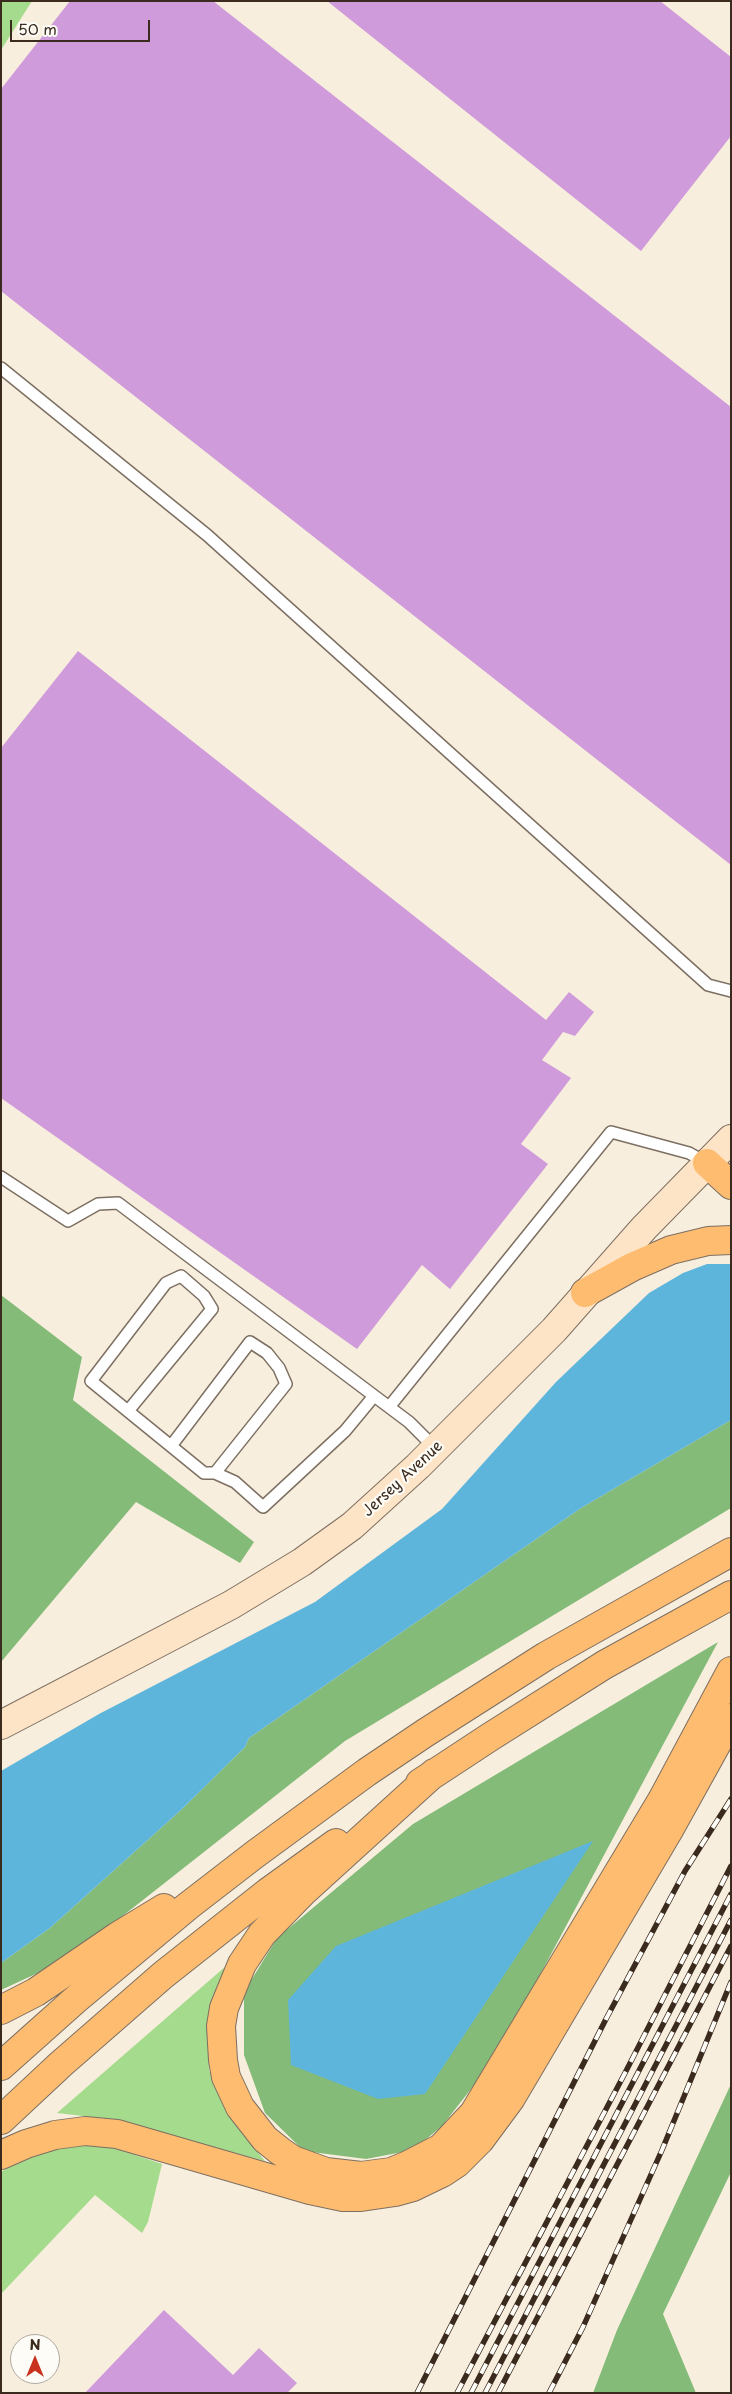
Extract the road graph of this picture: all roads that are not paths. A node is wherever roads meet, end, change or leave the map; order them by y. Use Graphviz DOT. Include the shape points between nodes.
graph roads {
  1 [pos="1,368"];
  2 [pos="731,991"];
  3 [pos="722,1153"];
  4 [pos="1,1177"];
  5 [pos="731,1185"];
  6 [pos="731,1240"];
  7 [pos="585,1293"];
  8 [pos="374,1396"];
  9 [pos="389,1407"];
  10 [pos="128,1411"];
  11 [pos="171,1446"];
  12 [pos="436,1449"];
  13 [pos="215,1473"];
  14 [pos="725,1555"];
  15 [pos="731,1595"];
  16 [pos="731,1671"];
  17 [pos="731,1718"];
  18 [pos="1,1725"];
  19 [pos="434,1773"];
  20 [pos="254,1855"];
  21 [pos="1,2010"];
  22 [pos="1,2066"];
  23 [pos="1,2120"];
  24 [pos="1,2155"];
  1 -- 2 [label="lane" via="207,535 708,985"];
  3 -- 5 [label="highway"];
  3 -- 7 [label="main road, Jersey Avenue"];
  3 -- 9 [label="lane" via="689,1153 611,1132"];
  4 -- 8 [label="lane" via="68,1221 98,1204 118,1203"];
  6 -- 7 [label="highway" via="708,1241 670,1250"];
  7 -- 12 [label="main road, Jersey Avenue" via="554,1330"];
  8 -- 9 [label="lane"];
  8 -- 13 [label="lane" via="345,1431 263,1507 234,1482"];
  9 -- 12 [label="lane"];
  10 -- 10 [label="lane" via="91,1381 166,1283 181,1276 204,1296 212,1309"];
  10 -- 11 [label="lane"];
  11 -- 13 [label="lane" via="204,1473"];
  11 -- 13 [label="lane" via="250,1342 266,1352 279,1368 286,1384"];
  12 -- 18 [label="main road, Jersey Avenue" via="352,1526 277,1577 204,1620"];
  14 -- 20 [label="highway" via="488,1692 384,1761"];
  15 -- 19 [label="highway" via="547,1700"];
  16 -- 19 [label="highway" via="657,1807 474,2113 441,2148 391,2172 361,2176 326,2172 293,2160 280,2151 265,2139 240,2107 226,2077 223,2060 221,2026 224,2008 242,1964 262,1934 302,1893"];
  17 -- 24 [label="highway" via="511,2098 480,2140 442,2173 395,2192 352,2197 310,2190 117,2134 85,2131 55,2135"];
  19 -- 23 [label="highway" via="208,1939"];
  20 -- 21 [label="highway" via="118,1936 36,1992"];
  20 -- 22 [label="highway" via="148,1939"];
}
